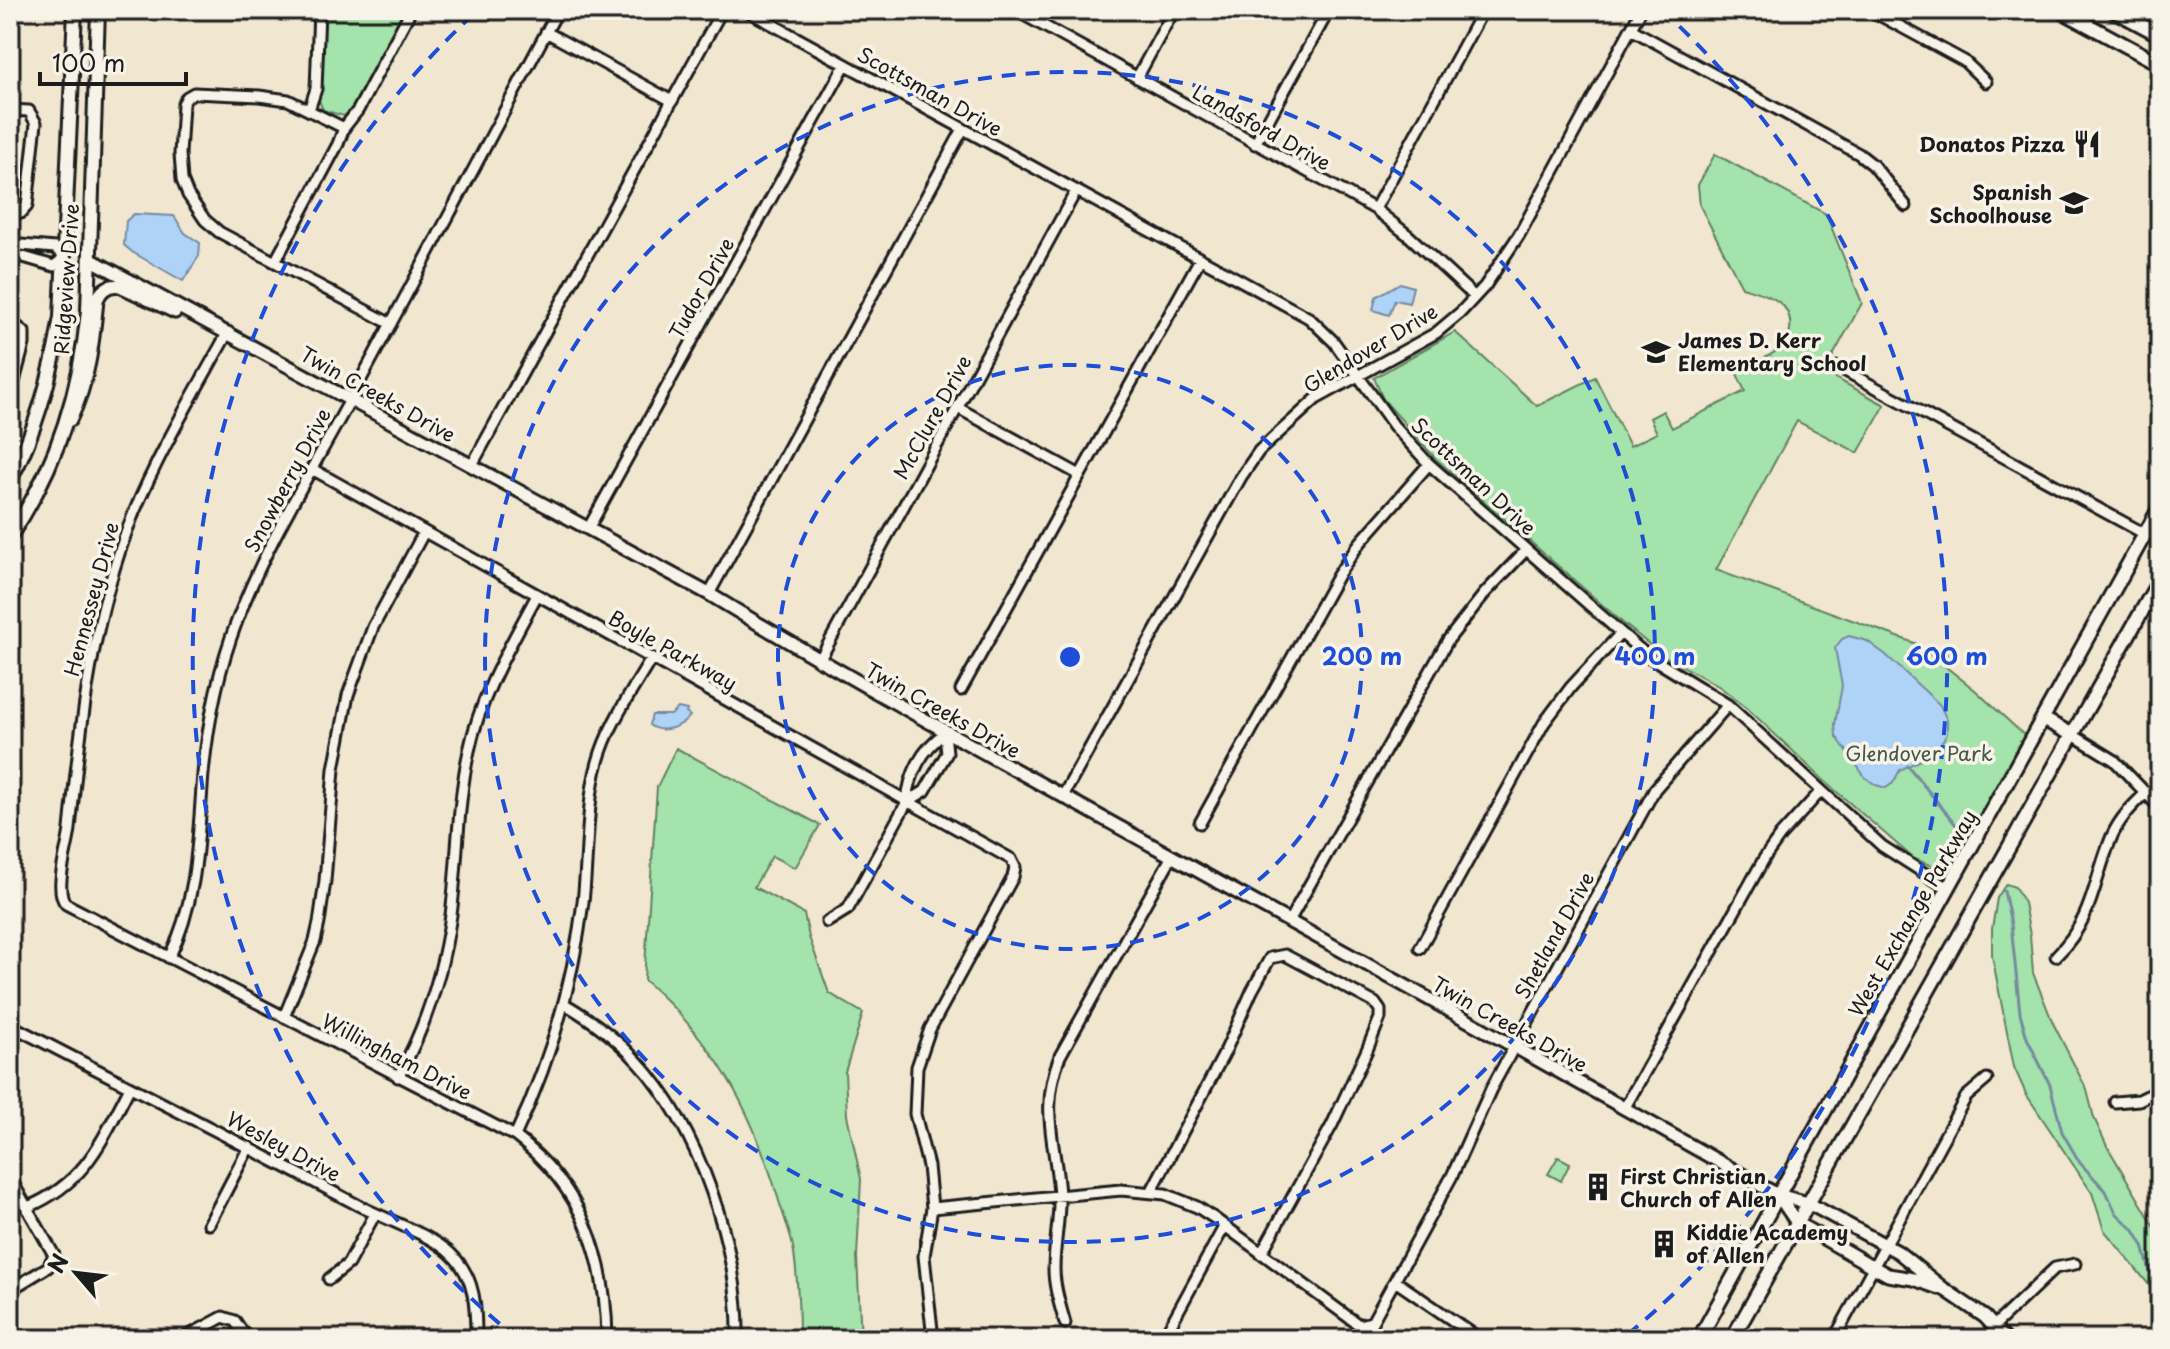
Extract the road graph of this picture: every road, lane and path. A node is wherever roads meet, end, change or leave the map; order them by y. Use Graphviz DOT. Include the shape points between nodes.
graph roads {
  1 [pos="75,10"];
  2 [pos="98,10"];
  3 [pos="319,10"];
  4 [pos="411,10"];
  5 [pos="558,10"];
  6 [pos="722,10"];
  7 [pos="746,10"];
  8 [pos="1015,10"];
  9 [pos="1174,10"];
  10 [pos="1329,10"];
  11 [pos="1483,10"];
  12 [pos="1641,10"];
  13 [pos="1870,10"];
  14 [pos="2060,10"];
  15 [pos="2113,10"];
  16 [pos="1026,13"];
  17 [pos="1631,29"];
  18 [pos="546,32"];
  19 [pos="2154,32"];
  20 [pos="2137,52"];
  21 [pos="2160,64"];
  22 [pos="845,65"];
  23 [pos="1137,78"];
  24 [pos="1986,82"];
  25 [pos="672,101"];
  26 [pos="10,110"];
  27 [pos="309,110"];
  28 [pos="344,128"];
  29 [pos="963,129"];
  30 [pos="1255,144"];
  31 [pos="1076,191"];
  32 [pos="1906,206"];
  33 [pos="1375,209"];
  34 [pos="10,214"];
  35 [pos="10,244"];
  36 [pos="10,253"];
  37 [pos="65,257"];
  38 [pos="90,259"];
  39 [pos="1200,259"];
  40 [pos="275,262"];
  41 [pos="1475,297"];
  42 [pos="10,321"];
  43 [pos="391,324"];
  44 [pos="223,330"];
  45 [pos="1838,367"];
  46 [pos="1359,376"];
  47 [pos="10,397"];
  48 [pos="350,400"];
  49 [pos="958,408"];
  50 [pos="59,442"];
  51 [pos="1429,464"];
  52 [pos="472,465"];
  53 [pos="312,469"];
  54 [pos="1080,475"];
  55 [pos="10,480"];
  56 [pos="2160,507"];
  57 [pos="588,529"];
  58 [pos="424,532"];
  59 [pos="2145,534"];
  60 [pos="10,536"];
  61 [pos="1526,550"];
  62 [pos="2160,579"];
  63 [pos="709,594"];
  64 [pos="537,595"];
  65 [pos="1621,633"];
  66 [pos="651,659"];
  67 [pos="819,661"];
  68 [pos="961,690"];
  69 [pos="1728,705"];
  70 [pos="2043,719"];
  71 [pos="945,733"];
  72 [pos="2073,735"];
  73 [pos="1821,791"];
  74 [pos="2147,792"];
  75 [pos="1063,796"];
  76 [pos="907,802"];
  77 [pos="2160,808"];
  78 [pos="1200,823"];
  79 [pos="1172,856"];
  80 [pos="1949,889"];
  81 [pos="60,896"];
  82 [pos="1289,921"];
  83 [pos="827,922"];
  84 [pos="1420,948"];
  85 [pos="2056,956"];
  86 [pos="169,958"];
  87 [pos="565,1004"];
  88 [pos="284,1017"];
  89 [pos="18,1029"];
  90 [pos="1514,1047"];
  91 [pos="398,1077"];
  92 [pos="1987,1079"];
  93 [pos="130,1087"];
  94 [pos="2160,1090"];
  95 [pos="2115,1102"];
  96 [pos="1624,1109"];
  97 [pos="515,1136"];
  98 [pos="249,1147"];
  99 [pos="10,1178"];
  100 [pos="1151,1192"];
  101 [pos="1778,1195"];
  102 [pos="1059,1197"];
  103 [pos="1808,1203"];
  104 [pos="28,1207"];
  105 [pos="932,1208"];
  106 [pos="375,1214"];
  107 [pos="1797,1223"];
  108 [pos="209,1224"];
  109 [pos="1224,1227"];
  110 [pos="1885,1244"];
  111 [pos="1261,1254"];
  112 [pos="2075,1264"];
  113 [pos="1874,1268"];
  114 [pos="329,1279"];
  115 [pos="1395,1281"];
  116 [pos="1944,1289"];
  117 [pos="10,1290"];
  118 [pos="1065,1323"];
  119 [pos="1994,1326"];
  120 [pos="182,1339"];
  121 [pos="247,1339"];
  122 [pos="476,1339"];
  123 [pos="607,1339"];
  124 [pos="738,1339"];
  125 [pos="933,1339"];
  126 [pos="1163,1339"];
  127 [pos="1480,1339"];
  128 [pos="1699,1339"];
  129 [pos="1732,1339"];
  130 [pos="1834,1339"];
  131 [pos="2005,1339"];
  1 -- 37 [label="main road, Ridgeview Drive"];
  2 -- 38 [label="main road, Ridgeview Drive"];
  3 -- 27 [label="street" via="316,89"];
  4 -- 28 [label="street"];
  5 -- 18 [label="street, Snowberry Drive"];
  6 -- 25 [label="street"];
  7 -- 22 [label="street, Scottsman Drive"];
  8 -- 16 [label="street, Landsford Drive"];
  9 -- 23 [label="street"];
  10 -- 30 [label="street"];
  11 -- 33 [label="street"];
  12 -- 17 [label="street, Glendover Drive"];
  13 -- 24 [label="street" via="1964,61"];
  14 -- 20 [label="main road"];
  15 -- 19 [label="main road"];
  16 -- 23 [label="street, Landsford Drive"];
  17 -- 32 [label="street" via="1859,154"];
  17 -- 41 [label="street, Glendover Drive" via="1519,235"];
  18 -- 25 [label="street"];
  18 -- 43 [label="street, Snowberry Drive"];
  19 -- 20 [label="main road"];
  20 -- 21 [label="main road"];
  22 -- 29 [label="street, Scottsman Drive"];
  22 -- 57 [label="street, Tudor Drive"];
  23 -- 30 [label="street, Landsford Drive"];
  25 -- 52 [label="street"];
  26 -- 34 [label="street" via="29,111 36,123 27,206"];
  27 -- 28 [label="street"];
  27 -- 40 [label="street" via="272,97 194,93 183,104 180,154 188,195 219,232"];
  28 -- 40 [label="street"];
  29 -- 31 [label="street, Scottsman Drive"];
  29 -- 63 [label="street"];
  30 -- 33 [label="street, Landsford Drive"];
  31 -- 39 [label="street, Scottsman Drive"];
  31 -- 49 [label="street, McClure Drive"];
  33 -- 41 [label="street, Landsford Drive"];
  35 -- 37 [label="street" via="55,248"];
  36 -- 37 [label="street" via="54,266"];
  37 -- 38 [label="main road"];
  37 -- 55 [label="main road, Ridgeview Drive" via="47,386"];
  38 -- 44 [label="street, Twin Creeks Drive"];
  38 -- 50 [label="main road, Ridgeview Drive" via="82,361"];
  39 -- 46 [label="street, Scottsman Drive" via="1309,318"];
  39 -- 54 [label="street"];
  40 -- 43 [label="street"];
  41 -- 46 [label="street, Glendover Drive" via="1436,333"];
  42 -- 47 [label="street" via="24,332"];
  43 -- 48 [label="street, Snowberry Drive"];
  44 -- 48 [label="street, Twin Creeks Drive"];
  44 -- 50 [label="street" via="120,286 106,289 97,300 80,399"];
  44 -- 81 [label="street, Hennessey Drive" via="151,475 113,573 86,682"];
  45 -- 59 [label="street"];
  46 -- 51 [label="street, Scottsman Drive"];
  46 -- 75 [label="street, Glendover Drive" via="1316,399 1259,451"];
  48 -- 52 [label="street, Twin Creeks Drive"];
  48 -- 53 [label="street, Snowberry Drive"];
  49 -- 54 [label="street"];
  49 -- 67 [label="street, McClure Drive"];
  50 -- 60 [label="main road, Ridgeview Drive"];
  51 -- 61 [label="street, Scottsman Drive"];
  51 -- 78 [label="street" via="1338,575"];
  52 -- 57 [label="street, Twin Creeks Drive"];
  53 -- 58 [label="street, Boyle Parkway"];
  53 -- 86 [label="street, Snowberry Drive" via="256,577 221,666 194,877"];
  54 -- 68 [label="street"];
  56 -- 59 [label="main road, West Exchange Parkway"];
  57 -- 63 [label="street, Twin Creeks Drive"];
  58 -- 64 [label="street, Boyle Parkway"];
  58 -- 88 [label="street" via="373,627 348,695 334,769 319,923"];
  59 -- 70 [label="main road, West Exchange Parkway"];
  61 -- 65 [label="street, Scottsman Drive"];
  61 -- 82 [label="street" via="1448,640"];
  62 -- 72 [label="main road"];
  63 -- 67 [label="street, Twin Creeks Drive"];
  64 -- 66 [label="street, Boyle Parkway"];
  64 -- 91 [label="street" via="479,710 468,756 444,955 420,1031"];
  65 -- 69 [label="street, Scottsman Drive" via="1657,663"];
  65 -- 84 [label="street" via="1544,723"];
  66 -- 76 [label="street, Boyle Parkway"];
  66 -- 87 [label="street" via="597,763 580,927"];
  67 -- 71 [label="street, Twin Creeks Drive"];
  69 -- 73 [label="street, Scottsman Drive"];
  69 -- 90 [label="street, Shetland Drive" via="1655,789"];
  70 -- 72 [label="main road"];
  70 -- 80 [label="main road, West Exchange Parkway"];
  71 -- 75 [label="street, Twin Creeks Drive"];
  71 -- 76 [label="street" via="930,743 909,781"];
  71 -- 76 [label="street" via="947,753 925,791"];
  72 -- 74 [label="street" via="2114,760"];
  72 -- 103 [label="main road"];
  73 -- 80 [label="street, Scottsman Drive" via="1882,846"];
  73 -- 96 [label="street" via="1765,857"];
  74 -- 77 [label="street"];
  74 -- 85 [label="street" via="2116,828 2083,924"];
  75 -- 79 [label="street, Twin Creeks Drive"];
  76 -- 83 [label="street" via="848,909"];
  76 -- 105 [label="street, Boyle Parkway" via="1014,864 1013,877 930,1029 917,1067 915,1114"];
  79 -- 82 [label="street, Twin Creeks Drive"];
  79 -- 102 [label="street" via="1055,1069 1048,1119"];
  80 -- 101 [label="main road, West Exchange Parkway"];
  81 -- 86 [label="street, Willingham Drive"];
  82 -- 90 [label="street, Twin Creeks Drive"];
  86 -- 88 [label="street, Willingham Drive"];
  87 -- 97 [label="street"];
  87 -- 124 [label="street" via="638,1062 679,1120 723,1229"];
  88 -- 91 [label="street, Willingham Drive"];
  89 -- 93 [label="street, Wesley Drive"];
  90 -- 96 [label="street, Twin Creeks Drive"];
  90 -- 115 [label="street, Shetland Drive"];
  91 -- 97 [label="street, Willingham Drive"];
  92 -- 110 [label="street" via="1966,1097"];
  93 -- 98 [label="street, Wesley Drive"];
  93 -- 104 [label="street" via="85,1168"];
  94 -- 95 [label="street" via="2139,1100"];
  96 -- 101 [label="street, Twin Creeks Drive"];
  97 -- 123 [label="street, Willingham Drive" via="551,1167 581,1211 599,1264"];
  98 -- 106 [label="street, Wesley Drive"];
  98 -- 108 [label="street"];
  99 -- 104 [label="street"];
  100 -- 102 [label="street"];
  100 -- 109 [label="street" via="1197,1207"];
  100 -- 111 [label="street" via="1266,961 1285,955 1375,1003 1381,1014 1332,1125"];
  101 -- 103 [label="street, Twin Creeks Drive"];
  101 -- 107 [label="street, Twin Creeks Drive"];
  101 -- 128 [label="main road, West Exchange Parkway"];
  102 -- 105 [label="street"];
  102 -- 118 [label="street" via="1054,1269"];
  103 -- 107 [label="main road"];
  103 -- 110 [label="street, Twin Creeks Drive"];
  104 -- 117 [label="street" via="53,1250 53,1260"];
  105 -- 125 [label="street" via="924,1256"];
  106 -- 114 [label="street" via="348,1264"];
  106 -- 122 [label="street, Wesley Drive" via="440,1245 461,1265 474,1296"];
  107 -- 113 [label="street, Twin Creeks Drive"];
  107 -- 129 [label="main road"];
  109 -- 111 [label="street"];
  109 -- 126 [label="street"];
  110 -- 113 [label="street"];
  110 -- 116 [label="street, Twin Creeks Drive"];
  111 -- 115 [label="street, Shetland Drive" via="1359,1325 1375,1319"];
  112 -- 119 [label="street" via="2055,1268"];
  113 -- 116 [label="street, Twin Creeks Drive"];
  113 -- 130 [label="street"];
  115 -- 127 [label="street"];
  116 -- 119 [label="street, Twin Creeks Drive"];
  119 -- 131 [label="street, Twin Creeks Drive"];
  120 -- 121 [label="street" via="229,1318"];
}
